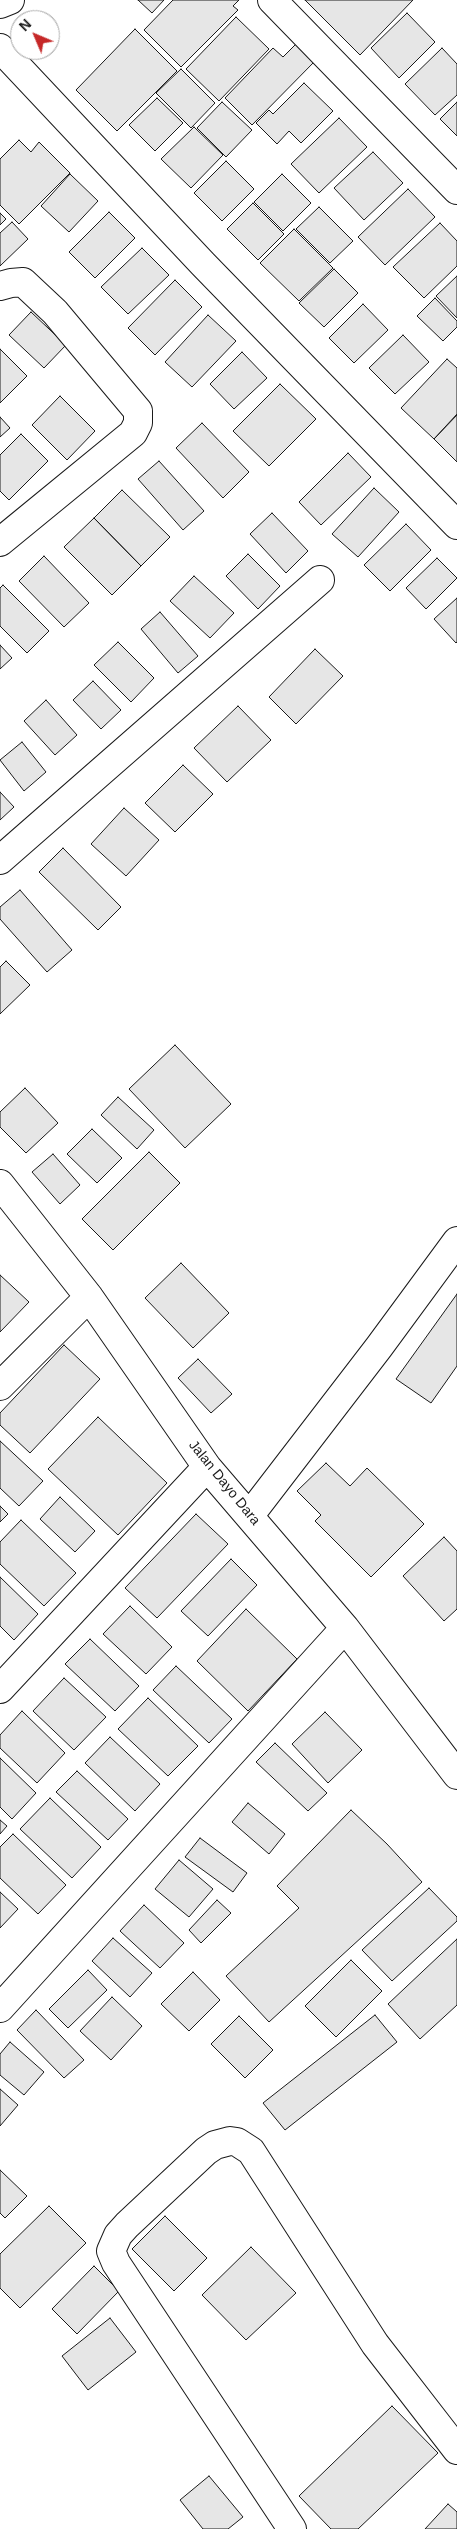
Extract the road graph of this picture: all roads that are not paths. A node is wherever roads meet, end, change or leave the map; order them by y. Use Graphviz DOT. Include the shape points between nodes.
graph roads {
  1 [pos="10,0"];
  2 [pos="272,0"];
  3 [pos="0,4"];
  4 [pos="0,48"];
  5 [pos="457,190"];
  6 [pos="0,286"];
  7 [pos="457,524"];
  8 [pos="0,542"];
  9 [pos="320,580"];
  10 [pos="0,860"];
  11 [pos="0,1184"];
  12 [pos="457,1241"];
  13 [pos="89,1297"];
  14 [pos="0,1386"];
  15 [pos="207,1467"];
  16 [pos="250,1515"];
  17 [pos="345,1628"];
  18 [pos="0,1690"];
  19 [pos="457,1775"];
  20 [pos="0,2008"];
  21 [pos="457,2450"];
  22 [pos="292,2529"];
  1 -- 3 [label="street"];
  2 -- 5 [label="street"];
  4 -- 7 [label="street" via="203,264"];
  6 -- 8 [label="street" via="23,282 55,312 138,411 138,423 133,433"];
  9 -- 10 [label="street"];
  11 -- 13 [label="street, Jalan Dayo Dara"];
  12 -- 16 [label="street"];
  13 -- 14 [label="street"];
  13 -- 15 [label="street, Jalan Dayo Dara"];
  15 -- 16 [label="street, Jalan Dayo Dara"];
  15 -- 18 [label="street"];
  16 -- 17 [label="street, Jalan Dayo Dara"];
  17 -- 19 [label="street, Jalan Dayo Dara"];
  17 -- 20 [label="street"];
  21 -- 22 [label="street" via="375,2344 251,2151 237,2142 215,2145 127,2225 111,2251"];
}
